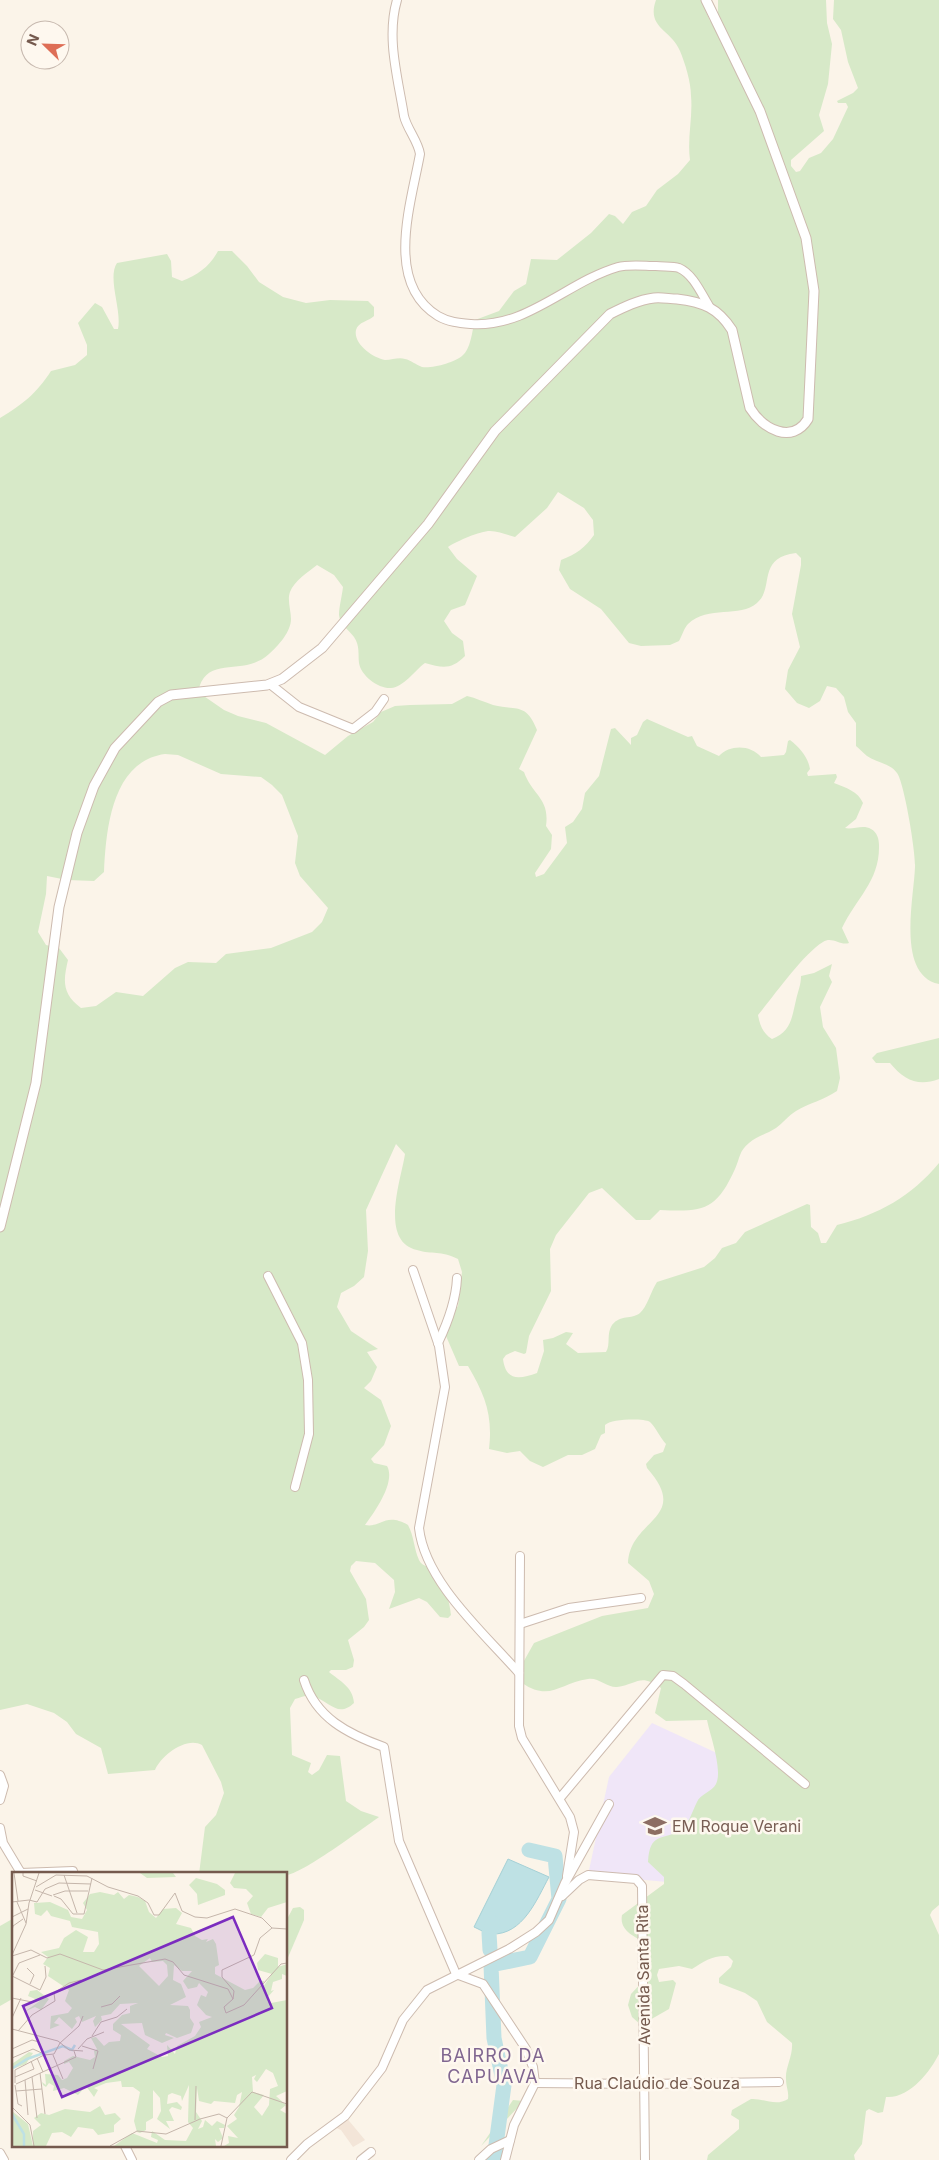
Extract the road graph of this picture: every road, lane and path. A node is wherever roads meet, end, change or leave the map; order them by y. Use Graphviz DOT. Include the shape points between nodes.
graph roads {
  1 [pos="397,0"];
  2 [pos="706,0"];
  3 [pos="710,306"];
  4 [pos="270,684"];
  5 [pos="384,700"];
  6 [pos="0,1227"];
  7 [pos="413,1270"];
  8 [pos="268,1276"];
  9 [pos="457,1278"];
  10 [pos="438,1343"];
  11 [pos="295,1487"];
  12 [pos="520,1556"];
  13 [pos="641,1598"];
  14 [pos="520,1624"];
  15 [pos="519,1673"];
  16 [pos="304,1680"];
  17 [pos="0,1775"];
  18 [pos="805,1784"];
  19 [pos="560,1798"];
  20 [pos="0,1800"];
  21 [pos="609,1804"];
  22 [pos="0,1828"];
  23 [pos="20,1872"];
  24 [pos="565,1883"];
  25 [pos="559,1898"];
  26 [pos="456,1974"];
  27 [pos="779,2082"];
  28 [pos="535,2083"];
  29 [pos="645,2084"];
  30 [pos="510,2140"];
  31 [pos="126,2148"];
  32 [pos="371,2152"];
  33 [pos="0,2153"];
  34 [pos="4,2160"];
  35 [pos="132,2160"];
  36 [pos="291,2160"];
  37 [pos="362,2160"];
  38 [pos="478,2160"];
  39 [pos="505,2160"];
  40 [pos="646,2160"];
  1 -- 3 [label="street" via="391,20 393,44 404,116 420,154 408,223 406,264 417,298 426,309 442,319 483,325 526,314 619,267 646,266 684,270"];
  2 -- 3 [label="street" via="760,111 806,238 814,291 810,411 803,428 784,434 755,416 750,408 732,330"];
  3 -- 4 [label="street" via="696,301 655,297 610,314 495,431 428,524 322,648 282,679"];
  4 -- 5 [label="street" via="299,707 353,729 375,712"];
  4 -- 6 [label="street" via="171,695 158,702 115,748 94,786 77,832 59,907 36,1083"];
  7 -- 10 [label="street"];
  8 -- 11 [label="street" via="302,1343 308,1380 309,1434"];
  9 -- 10 [label="street" via="456,1294"];
  10 -- 15 [label="street" via="445,1387 419,1528 421,1544 426,1559 445,1589"];
  12 -- 14 [label="street"];
  13 -- 14 [label="street" via="569,1608"];
  14 -- 15 [label="street"];
  15 -- 19 [label="street" via="522,1738"];
  16 -- 26 [label="street" via="309,1696 324,1715 360,1738 384,1748 399,1841"];
  17 -- 20 [label="street" via="4,1786"];
  18 -- 19 [label="street" via="673,1676 663,1675"];
  19 -- 24 [label="street" via="574,1832"];
  21 -- 24 [label="street"];
  22 -- 23 [label="street" via="3,1843"];
  24 -- 25 [label="street"];
  25 -- 26 [label="street" via="548,1920 536,1932 509,1949"];
  25 -- 29 [label="street, Avenida Santa Rita" via="588,1875 636,1879 642,1886"];
  26 -- 28 [label="street" via="483,1984 526,2049"];
  26 -- 36 [label="street" via="427,1990 403,2020 382,2068 345,2116"];
  27 -- 29 [label="street, Rua Claúdio de Souza"];
  28 -- 29 [label="street, Rua Claúdio de Souza"];
  28 -- 30 [label="street"];
  29 -- 40 [label="street, Avenida Santa Rita"];
  30 -- 38 [label="street"];
  30 -- 39 [label="street"];
  31 -- 35 [label="street"];
  32 -- 37 [label="street"];
  33 -- 34 [label="street"];
}
